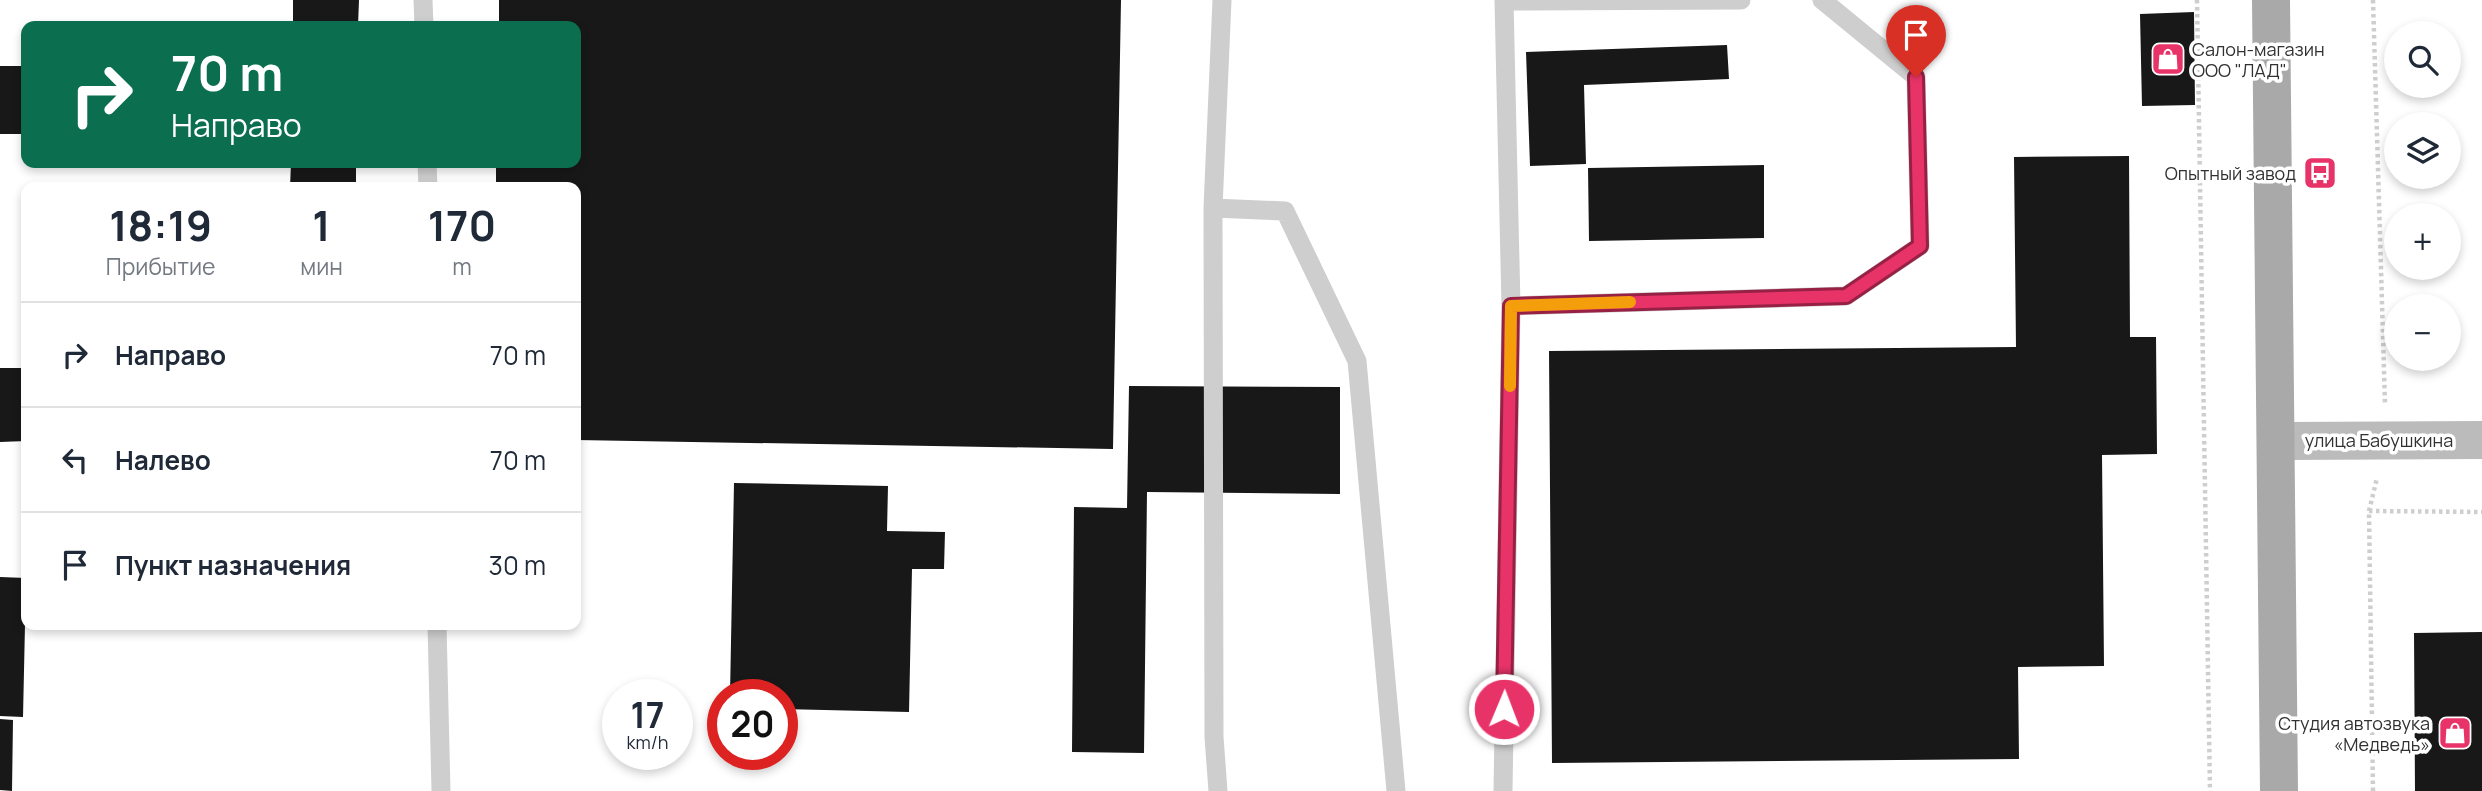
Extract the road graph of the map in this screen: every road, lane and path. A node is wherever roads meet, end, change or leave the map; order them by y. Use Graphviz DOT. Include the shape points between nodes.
graph roads {
  1 [pos="424,0"];
  2 [pos="1222,0"];
  3 [pos="1741,0"];
  4 [pos="1822,0"];
  5 [pos="2197,0"];
  6 [pos="2272,0"];
  7 [pos="2373,0"];
  8 [pos="424,21"];
  9 [pos="1213,208"];
  10 [pos="1511,306"];
  11 [pos="2386,440"];
  12 [pos="2482,440"];
  13 [pos="2277,441"];
  14 [pos="2369,511"];
  15 [pos="2482,512"];
  16 [pos="437,630"];
  17 [pos="441,791"];
  18 [pos="1218,791"];
  19 [pos="1396,791"];
  20 [pos="1503,791"];
  21 [pos="2210,791"];
  22 [pos="2280,791"];
  23 [pos="2373,791"];
  1 -- 8 [label="lane"];
  2 -- 9 [label="lane"];
  3 -- 10 [label="lane" via="1504,1"];
  4 -- 10 [label="lane" via="1916,77 1920,246 1846,296"];
  5 -- 21 [label="path"];
  6 -- 13 [label="main road"];
  7 -- 11 [label="path"];
  9 -- 18 [label="lane" via="1214,737"];
  9 -- 19 [label="lane" via="1285,211 1357,361"];
  10 -- 20 [label="lane"];
  11 -- 12 [label="main road, улица Бабушкина"];
  11 -- 13 [label="main road, улица Бабушкина"];
  11 -- 14 [label="path"];
  13 -- 22 [label="main road"];
  14 -- 15 [label="path"];
  14 -- 23 [label="path"];
  16 -- 17 [label="lane"];
}
